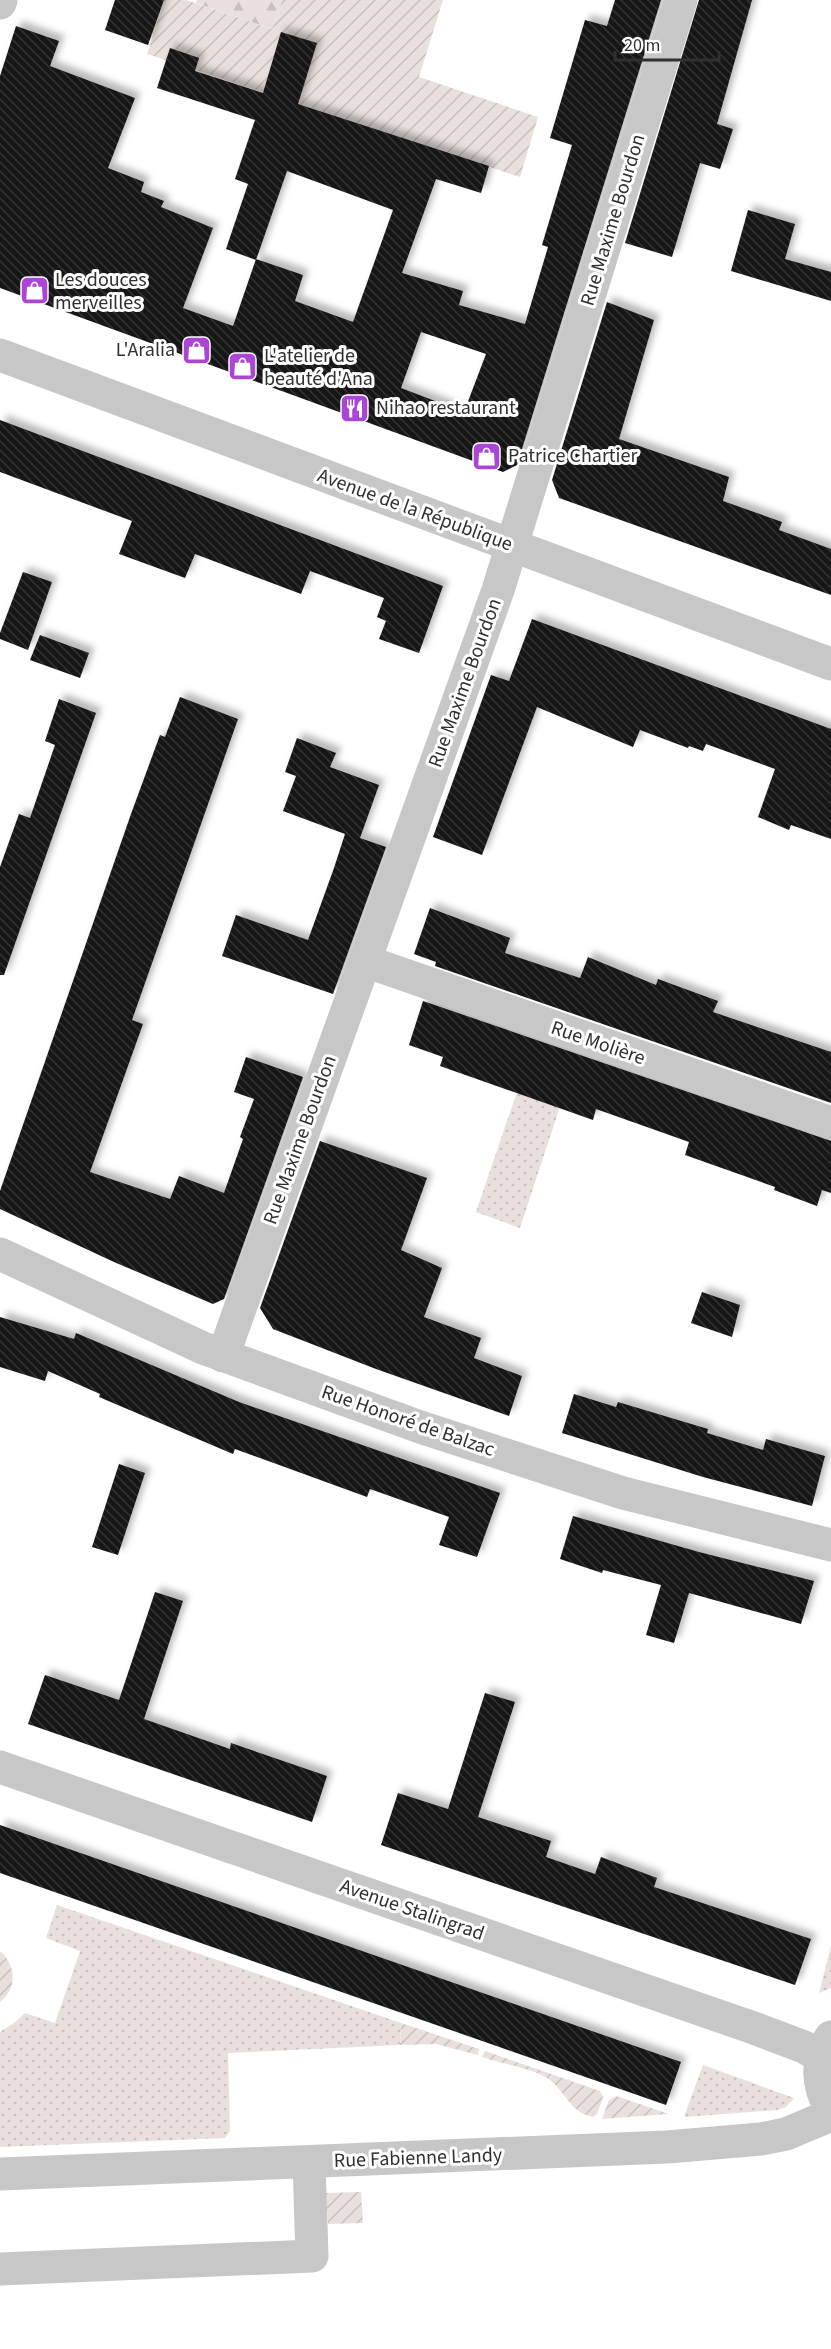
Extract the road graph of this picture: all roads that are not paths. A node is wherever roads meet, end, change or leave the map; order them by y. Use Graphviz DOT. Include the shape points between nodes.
graph roads {
  1 [pos="681,0"];
  2 [pos="0,355"];
  3 [pos="513,546"];
  4 [pos="831,664"];
  5 [pos="365,961"];
  6 [pos="831,1123"];
  7 [pos="0,1254"];
  8 [pos="223,1356"];
  9 [pos="831,1545"];
  10 [pos="0,1767"];
  11 [pos="826,2047"];
  12 [pos="831,2109"];
  13 [pos="831,2115"];
  14 [pos="309,2162"];
  15 [pos="0,2174"];
  16 [pos="0,2270"];
  1 -- 3 [label="street, Rue Maxime Bourdon"];
  2 -- 3 [label="street, Avenue de la République"];
  3 -- 4 [label="street, Avenue de la République"];
  3 -- 5 [label="street, Rue Maxime Bourdon"];
  5 -- 6 [label="street, Rue Molière"];
  5 -- 8 [label="street, Rue Maxime Bourdon"];
  7 -- 8 [label="street, Rue Honoré de Balzac"];
  8 -- 9 [label="street, Rue Honoré de Balzac" via="420,1427 623,1493"];
  10 -- 11 [label="street, Avenue Stalingrad" via="804,2047"];
  11 -- 12 [label="street" via="819,2076 823,2096"];
  13 -- 14 [label="street, Rue Fabienne Landy" via="786,2134 761,2139 576,2152"];
  14 -- 15 [label="street, Rue Fabienne Landy"];
  14 -- 16 [label="street" via="312,2256"];
}
